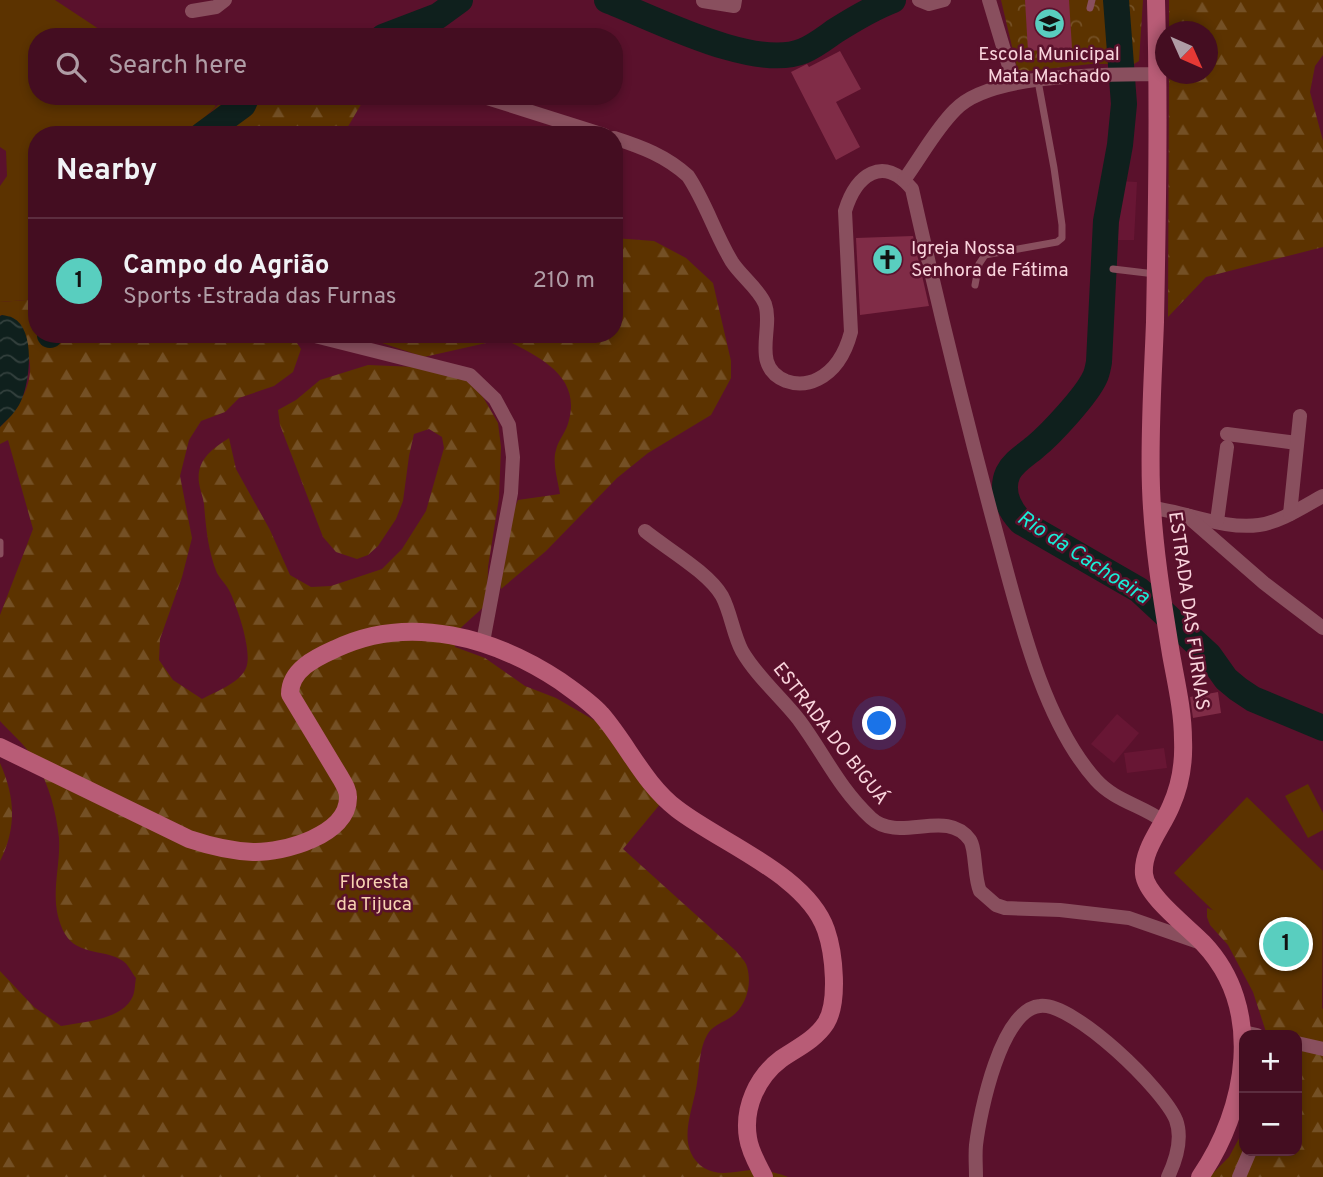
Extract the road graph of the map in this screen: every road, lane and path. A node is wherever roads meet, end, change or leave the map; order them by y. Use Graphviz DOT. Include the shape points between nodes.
graph roads {
  1 [pos="225,0"];
  2 [pos="919,0"];
  3 [pos="944,0"];
  4 [pos="1156,0"];
  5 [pos="703,1"];
  6 [pos="991,1"];
  7 [pos="732,4"];
  8 [pos="192,11"];
  9 [pos="1157,21"];
  10 [pos="1155,74"];
  11 [pos="1038,81"];
  12 [pos="1014,83"];
  13 [pos="1158,84"];
  14 [pos="509,105"];
  15 [pos="576,126"];
  16 [pos="623,141"];
  17 [pos="904,180"];
  18 [pos="1113,269"];
  19 [pos="1156,274"];
  20 [pos="975,285"];
  21 [pos="343,343"];
  22 [pos="1300,416"];
  23 [pos="1297,443"];
  24 [pos="1323,496"];
  25 [pos="1152,508"];
  26 [pos="1185,514"];
  27 [pos="1290,514"];
  28 [pos="1217,522"];
  29 [pos="645,531"];
  30 [pos="0,542"];
  31 [pos="0,554"];
  32 [pos="1323,628"];
  33 [pos="483,642"];
  34 [pos="0,747"];
  35 [pos="1163,821"];
  36 [pos="1205,945"];
  37 [pos="1248,1030"];
  38 [pos="1302,1044"];
  39 [pos="1323,1049"];
  40 [pos="1239,1082"];
  41 [pos="1248,1156"];
  42 [pos="764,1177"];
  43 [pos="976,1177"];
  44 [pos="1168,1177"];
  45 [pos="1200,1177"];
  46 [pos="1239,1177"];
  1 -- 8 [label="street" via="216,7"];
  2 -- 3 [label="street" via="929,4"];
  4 -- 9 [label="street, ESTRADA DAS FURNAS"];
  5 -- 7 [label="street"];
  6 -- 12 [label="street"];
  10 -- 11 [label="street"];
  11 -- 12 [label="street"];
  11 -- 20 [label="lane" via="1062,238 985,255"];
  12 -- 17 [label="street" via="975,94 955,109"];
  13 -- 19 [label="street, ESTRADA DAS FURNAS"];
  14 -- 15 [label="street"];
  16 -- 17 [label="street" via="648,149 688,176 733,263 766,306 766,358 776,375 802,384 830,371 851,332 845,233 849,195 873,172 890,171"];
  17 -- 35 [label="street" via="912,189 958,393 1046,692 1094,779 1109,794"];
  18 -- 19 [label="lane"];
  19 -- 25 [label="street, ESTRADA DAS FURNAS"];
  21 -- 33 [label="street" via="470,375 495,399 509,425 511,493"];
  22 -- 23 [label="street"];
  23 -- 27 [label="street"];
  23 -- 28 [label="street" via="1227,441"];
  24 -- 27 [label="street"];
  25 -- 26 [label="street"];
  25 -- 35 [label="street, ESTRADA DAS FURNAS" via="1183,740 1182,769"];
  26 -- 28 [label="street"];
  26 -- 32 [label="street"];
  27 -- 28 [label="street" via="1262,525"];
  29 -- 36 [label="street, ESTRADA DO BIGUÁ" via="709,580 722,596 748,660 796,717 837,781 874,821 895,829 942,825 966,836 972,842 980,891 996,905 1129,918"];
  30 -- 31 [label="lane"];
  33 -- 34 [label="street" via="426,632 369,636 321,655 295,675 290,694 340,777 348,800 337,823 316,838 281,850 219,849 189,839"];
  33 -- 42 [label="street" via="527,660 589,702 662,796 793,884 819,914 830,948 834,1003 816,1035 780,1060 754,1091 748,1139"];
  35 -- 36 [label="street, ESTRADA DAS FURNAS" via="1144,858 1146,882"];
  36 -- 37 [label="street, ESTRADA DAS FURNAS" via="1227,975"];
  38 -- 39 [label="street"];
  40 -- 45 [label="street, ESTRADA DAS FURNAS" via="1219,1147"];
  41 -- 46 [label="street"];
  43 -- 44 [label="street" via="976,1145 991,1078 1008,1033 1022,1013 1040,1006 1055,1008 1085,1026 1138,1070 1164,1099 1177,1122 1180,1141"];
}
